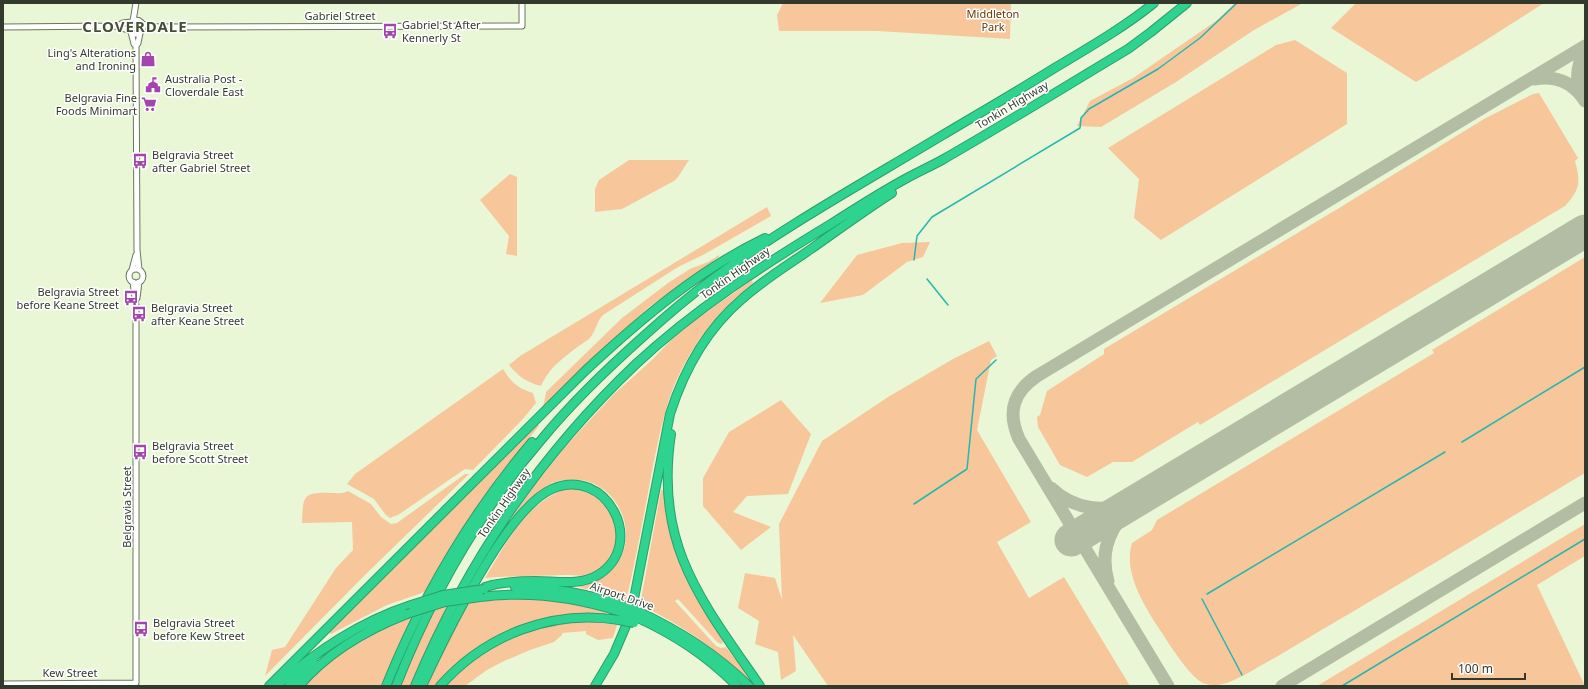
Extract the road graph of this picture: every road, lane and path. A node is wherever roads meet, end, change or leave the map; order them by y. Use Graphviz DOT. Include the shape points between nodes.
graph roads {
  1 [pos="136,3"];
  2 [pos="522,3"];
  3 [pos="1154,3"];
  4 [pos="1187,3"];
  5 [pos="136,10"];
  6 [pos="132,22"];
  7 [pos="141,23"];
  8 [pos="117,26"];
  9 [pos="158,27"];
  10 [pos="3,28"];
  11 [pos="131,31"];
  12 [pos="141,32"];
  13 [pos="136,46"];
  14 [pos="938,162"];
  15 [pos="794,225"];
  16 [pos="137,250"];
  17 [pos="139,269"];
  18 [pos="132,270"];
  19 [pos="136,282"];
  20 [pos="671,311"];
  21 [pos="681,383"];
  22 [pos="485,588"];
  23 [pos="621,613"];
  24 [pos="636,617"];
  25 [pos="350,632"];
  26 [pos="136,683"];
  27 [pos="3,684"];
  28 [pos="269,686"];
  29 [pos="276,686"];
  30 [pos="289,686"];
  31 [pos="299,686"];
  32 [pos="386,686"];
  33 [pos="396,686"];
  34 [pos="416,686"];
  35 [pos="422,686"];
  36 [pos="440,686"];
  37 [pos="595,686"];
  38 [pos="738,686"];
  39 [pos="749,686"];
  40 [pos="760,686"];
  1 -- 5 [label="street"];
  2 -- 9 [label="street, Gabriel Street" via="522,26"];
  3 -- 15 [label="highway, Tonkin Highway" via="1100,41"];
  4 -- 14 [label="highway, Tonkin Highway" via="1128,49"];
  5 -- 6 [label="street"];
  5 -- 7 [label="street"];
  6 -- 7 [label="street"];
  6 -- 8 [label="street"];
  6 -- 11 [label="street" via="129,26"];
  7 -- 9 [label="street, Gabriel Street"];
  7 -- 12 [label="street"];
  8 -- 10 [label="street"];
  8 -- 11 [label="street"];
  9 -- 12 [label="street, Gabriel Street"];
  11 -- 12 [label="street" via="136,34"];
  11 -- 13 [label="street"];
  12 -- 13 [label="street"];
  13 -- 16 [label="street"];
  14 -- 21 [label="highway" via="742,299 704,342"];
  14 -- 34 [label="highway, Tonkin Highway" via="902,181 750,275 666,338 599,402 562,442 533,479 483,553 452,606"];
  15 -- 20 [label="highway, Tonkin Highway" via="726,269"];
  15 -- 28 [label="highway" via="756,242 710,269 628,331"];
  16 -- 17 [label="street"];
  16 -- 18 [label="street"];
  17 -- 18 [label="street"];
  17 -- 19 [label="street" via="143,275 142,279"];
  18 -- 19 [label="street" via="130,279"];
  19 -- 26 [label="street, Belgravia Street"];
  20 -- 32 [label="highway" via="637,336 586,383 549,422 500,482 434,582"];
  20 -- 33 [label="highway, Tonkin Highway" via="572,405 542,438 497,497 444,584"];
  21 -- 37 [label="highway" via="670,414 631,614 614,654"];
  21 -- 40 [label="highway" via="667,466 668,500 674,535 687,573 700,597"];
  22 -- 23 [label="highway, Airport Drive" via="529,587 565,591 596,598"];
  22 -- 25 [label="highway, Airport Drive, bridge" via="443,595 411,605"];
  22 -- 35 [label="highway" via="507,582 574,582 598,575 612,561 620,545 620,524 612,506 598,492 572,485 553,489 533,503 504,538 478,578"];
  23 -- 24 [label="highway, Airport Drive, bridge"];
  23 -- 24 [label="highway, bridge"];
  23 -- 31 [label="highway, bridge" via="593,604 553,597 507,594 446,602 375,627 324,661"];
  23 -- 36 [label="highway" via="605,618 564,619 520,629 487,645 457,668"];
  24 -- 38 [label="highway" via="681,640"];
  24 -- 39 [label="highway, Airport Drive" via="668,626 698,644"];
  25 -- 29 [label="highway" via="318,651"];
  25 -- 30 [label="highway" via="312,661"];
  26 -- 27 [label="street, Kew Street"];
}
